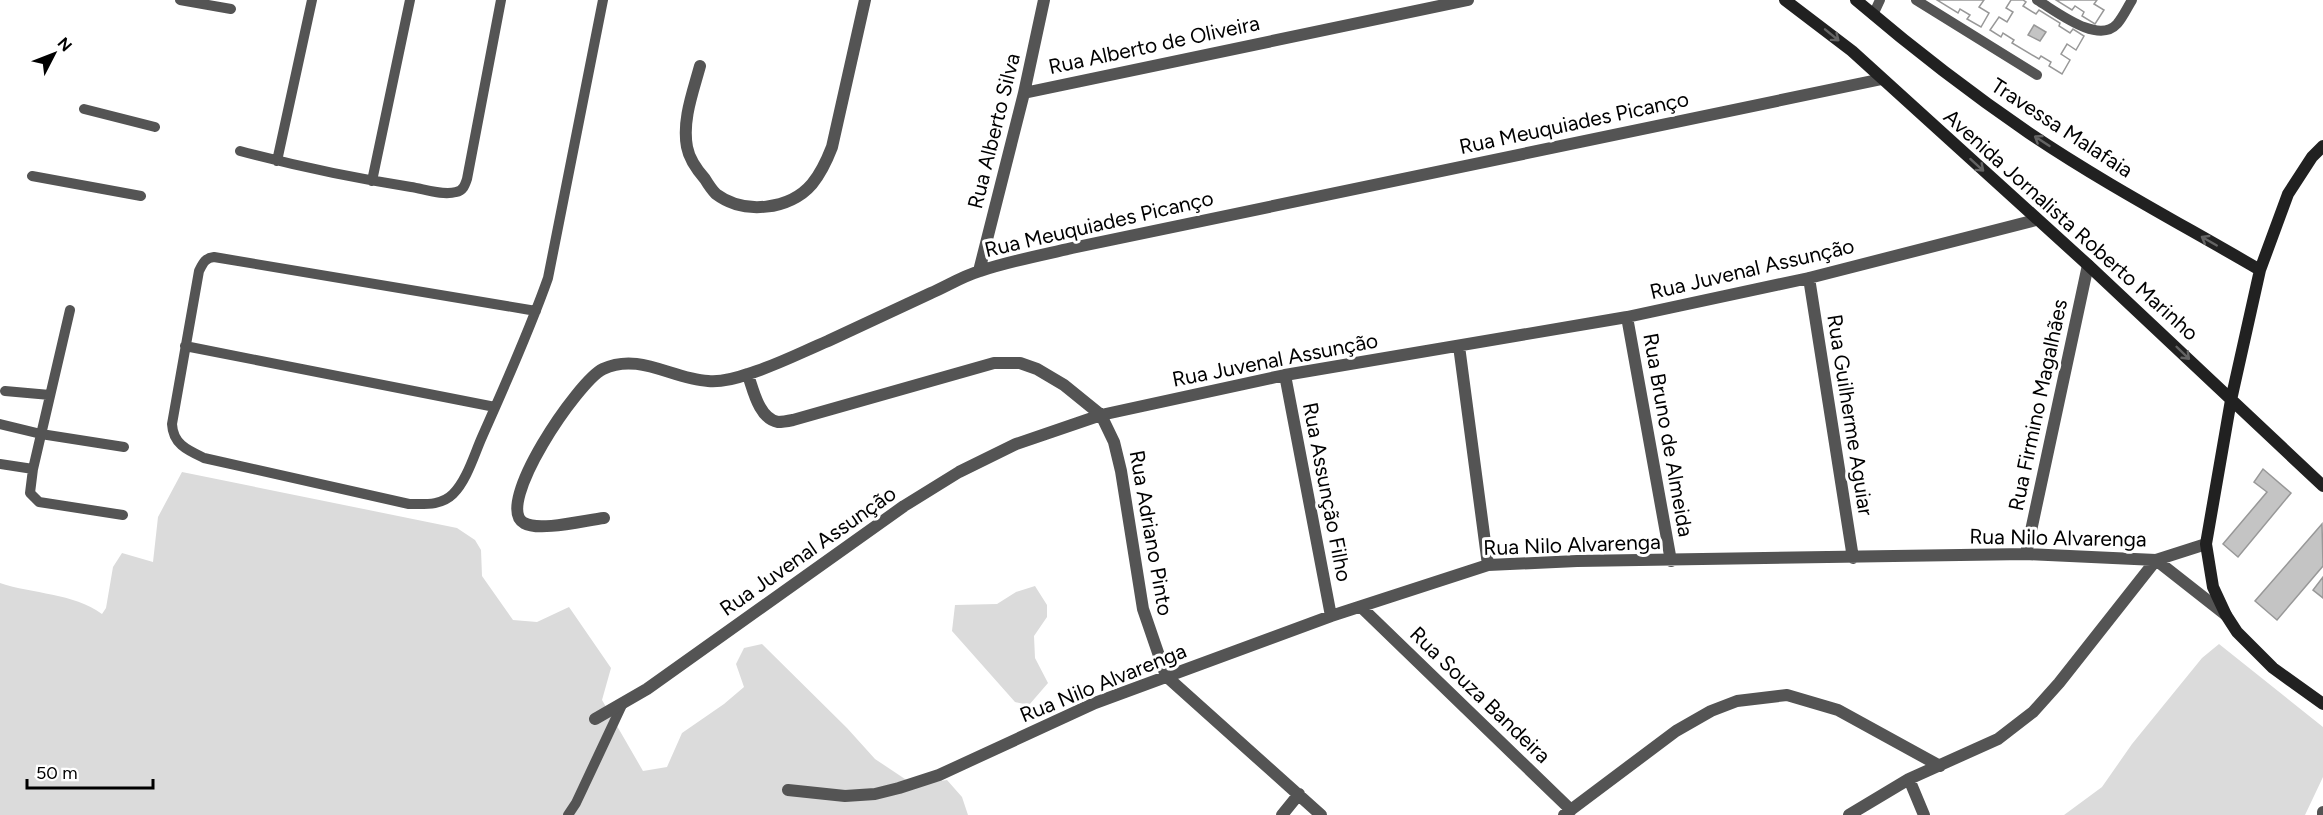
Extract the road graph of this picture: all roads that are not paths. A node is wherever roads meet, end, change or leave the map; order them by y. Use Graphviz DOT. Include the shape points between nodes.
graph roads {
  1 [pos="180,0"];
  2 [pos="312,0"];
  3 [pos="410,0"];
  4 [pos="501,0"];
  5 [pos="603,0"];
  6 [pos="865,0"];
  7 [pos="1044,0"];
  8 [pos="1468,0"];
  9 [pos="1785,0"];
  10 [pos="1856,0"];
  11 [pos="1881,0"];
  12 [pos="1916,0"];
  13 [pos="2037,0"];
  14 [pos="2132,0"];
  15 [pos="231,9"];
  16 [pos="1873,15"];
  17 [pos="700,66"];
  18 [pos="2037,75"];
  19 [pos="1882,79"];
  20 [pos="1024,93"];
  21 [pos="84,109"];
  22 [pos="155,127"];
  23 [pos="2323,146"];
  24 [pos="240,151"];
  25 [pos="277,161"];
  26 [pos="32,176"];
  27 [pos="372,181"];
  28 [pos="141,196"];
  29 [pos="2036,220"];
  30 [pos="2088,265"];
  31 [pos="2260,270"];
  32 [pos="980,271"];
  33 [pos="1809,278"];
  34 [pos="70,310"];
  35 [pos="536,311"];
  36 [pos="1627,317"];
  37 [pos="185,346"];
  38 [pos="1459,346"];
  39 [pos="748,375"];
  40 [pos="1285,375"];
  41 [pos="5,391"];
  42 [pos="50,395"];
  43 [pos="2230,400"];
  44 [pos="495,407"];
  45 [pos="1101,415"];
  46 [pos="0,424"];
  47 [pos="41,434"];
  48 [pos="124,447"];
  49 [pos="0,464"];
  50 [pos="33,469"];
  51 [pos="2323,486"];
  52 [pos="123,515"];
  53 [pos="604,518"];
  54 [pos="2206,544"];
  55 [pos="2026,554"];
  56 [pos="1853,558"];
  57 [pos="2156,560"];
  58 [pos="1671,561"];
  59 [pos="1488,564"];
  60 [pos="1361,607"];
  61 [pos="2226,615"];
  62 [pos="1331,616"];
  63 [pos="1166,676"];
  64 [pos="2323,704"];
  65 [pos="622,705"];
  66 [pos="595,719"];
  67 [pos="1940,766"];
  68 [pos="1909,779"];
  69 [pos="788,790"];
  70 [pos="1299,794"];
  71 [pos="1568,812"];
  72 [pos="568,815"];
  73 [pos="1282,815"];
  74 [pos="1321,815"];
  75 [pos="1849,815"];
  76 [pos="1924,815"];
  1 -- 15 [label="lane"];
  2 -- 25 [label="lane"];
  3 -- 27 [label="lane"];
  4 -- 27 [label="lane" via="464,187 444,193"];
  5 -- 35 [label="lane" via="548,278"];
  6 -- 17 [label="street" via="825,164 812,184 778,206 742,206 716,194 699,172 687,149 687,117"];
  7 -- 20 [label="street, Rua Alberto Silva"];
  8 -- 20 [label="street, Rua Alberto de Oliveira"];
  9 -- 19 [label="main road, Avenida Jornalista Roberto Marinho, one-way"];
  10 -- 16 [label="main road, Travessa Malafaia"];
  11 -- 16 [label="lane"];
  12 -- 18 [label="lane"];
  13 -- 14 [label="lane" via="2093,31 2117,24"];
  31 -- 16 [label="main road, Travessa Malafaia, one-way" via="2030,134"];
  19 -- 29 [label="main road, Avenida Jornalista Roberto Marinho, one-way"];
  19 -- 32 [label="street, Rua Meuquiades Picanço" via="1072,248"];
  20 -- 32 [label="street, Rua Alberto Silva"];
  21 -- 22 [label="lane"];
  23 -- 31 [label="main road" via="2288,194"];
  24 -- 25 [label="lane"];
  25 -- 27 [label="lane"];
  26 -- 28 [label="lane"];
  29 -- 30 [label="main road, Avenida Jornalista Roberto Marinho"];
  29 -- 33 [label="street, Rua Juvenal Assunção"];
  30 -- 43 [label="main road, Avenida Jornalista Roberto Marinho, one-way"];
  30 -- 55 [label="street, Rua Firmino Magalhães"];
  31 -- 43 [label="main road"];
  32 -- 39 [label="street, Rua Meuquiades Picanço"];
  33 -- 36 [label="street, Rua Juvenal Assunção"];
  33 -- 56 [label="street, Rua Guilherme Aguiar"];
  34 -- 42 [label="lane"];
  35 -- 37 [label="lane" via="214,257 203,262 200,270"];
  35 -- 44 [label="lane"];
  36 -- 38 [label="street, Rua Juvenal Assunção"];
  36 -- 58 [label="street, Rua Bruno de Almeida"];
  37 -- 44 [label="lane"];
  37 -- 44 [label="lane" via="171,424 172,434 186,450 204,458 409,504 431,504 452,495 461,484"];
  38 -- 40 [label="street, Rua Juvenal Assunção"];
  38 -- 59 [label="street"];
  39 -- 45 [label="street, Rua Adriano Pinto" via="758,403 777,422 994,363 1020,363 1037,369"];
  39 -- 53 [label="street, Rua Meuquiades Picanço" via="709,381 634,362 616,363 600,370 574,395 551,428 518,494 517,516 534,527"];
  40 -- 45 [label="street, Rua Juvenal Assunção"];
  40 -- 62 [label="street, Rua Assunção Filho"];
  41 -- 42 [label="lane"];
  42 -- 47 [label="lane"];
  43 -- 51 [label="main road, Avenida Jornalista Roberto Marinho"];
  43 -- 54 [label="main road"];
  45 -- 63 [label="street, Rua Adriano Pinto" via="1114,442 1121,471 1143,609"];
  45 -- 65 [label="street, Rua Juvenal Assunção" via="1016,444 959,472 904,506"];
  46 -- 47 [label="lane"];
  47 -- 48 [label="lane"];
  47 -- 50 [label="lane"];
  49 -- 50 [label="lane"];
  50 -- 52 [label="lane" via="30,493 39,502"];
  54 -- 57 [label="street, Rua Nilo Alvarenga"];
  54 -- 61 [label="main road" via="2213,586"];
  55 -- 56 [label="street, Rua Nilo Alvarenga"];
  55 -- 57 [label="street, Rua Nilo Alvarenga"];
  56 -- 58 [label="street, Rua Nilo Alvarenga"];
  57 -- 61 [label="street"];
  57 -- 67 [label="street" via="2033,712 1998,739"];
  58 -- 59 [label="street, Rua Nilo Alvarenga"];
  59 -- 60 [label="street, Rua Nilo Alvarenga"];
  60 -- 62 [label="street, Rua Nilo Alvarenga"];
  60 -- 71 [label="street, Rua Souza Bandeira"];
  61 -- 64 [label="main road" via="2273,668"];
  62 -- 63 [label="street, Rua Nilo Alvarenga"];
  63 -- 69 [label="street, Rua Nilo Alvarenga" via="1095,703 939,775 875,794 845,796"];
  63 -- 70 [label="street, Rua Adriano Pinto"];
  65 -- 66 [label="street, Rua Juvenal Assunção"];
  65 -- 72 [label="lane"];
  67 -- 68 [label="street"];
  67 -- 71 [label="street" via="1838,710 1787,695 1737,700 1676,731"];
  68 -- 75 [label="street"];
  68 -- 76 [label="street"];
  70 -- 73 [label="street"];
  70 -- 74 [label="street, Rua Adriano Pinto"];
}
